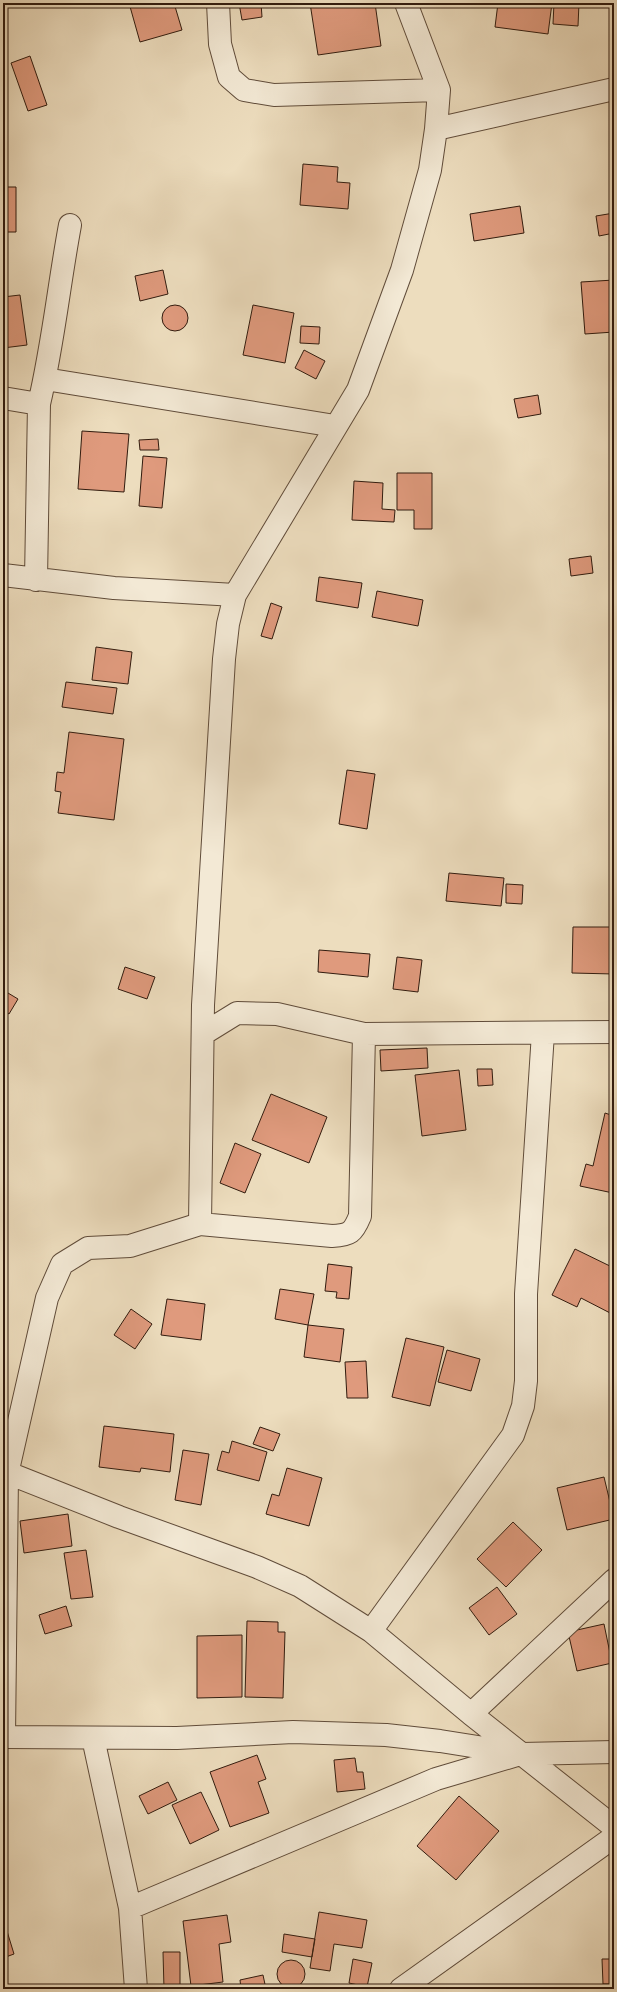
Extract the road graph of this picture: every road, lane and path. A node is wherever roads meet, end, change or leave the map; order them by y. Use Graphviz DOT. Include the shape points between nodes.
graph roads {
  1 [pos="218,3"];
  2 [pos="406,3"];
  3 [pos="614,89"];
  4 [pos="439,90"];
  5 [pos="436,129"];
  6 [pos="70,225"];
  7 [pos="45,379"];
  8 [pos="3,398"];
  9 [pos="39,404"];
  10 [pos="335,426"];
  11 [pos="3,575"];
  12 [pos="36,580"];
  13 [pos="235,595"];
  14 [pos="614,1032"];
  15 [pos="543,1033"];
  16 [pos="203,1034"];
  17 [pos="364,1034"];
  18 [pos="200,1224"];
  19 [pos="5,1472"];
  20 [pos="614,1580"];
  21 [pos="371,1631"];
  22 [pos="471,1714"];
  23 [pos="4,1737"];
  24 [pos="93,1738"];
  25 [pos="614,1752"];
  26 [pos="522,1754"];
  27 [pos="614,1827"];
  28 [pos="614,1837"];
  29 [pos="130,1908"];
  30 [pos="136,1989"];
  31 [pos="401,1989"];
  1 -- 4 [label="street" via="220,44 229,77 244,90 274,95"];
  2 -- 4 [label="street"];
  3 -- 5 [label="street"];
  4 -- 5 [label="street"];
  5 -- 10 [label="street" via="430,170 402,270 358,390"];
  6 -- 7 [label="street"];
  7 -- 9 [label="street"];
  7 -- 10 [label="street"];
  8 -- 9 [label="street"];
  9 -- 12 [label="street"];
  10 -- 13 [label="street"];
  11 -- 12 [label="street"];
  12 -- 13 [label="street" via="114,588"];
  13 -- 16 [label="street" via="224,659"];
  14 -- 15 [label="street"];
  15 -- 17 [label="street"];
  15 -- 21 [label="street" via="526,1294 526,1381 523,1406 513,1434"];
  16 -- 17 [label="street" via="237,1012 277,1014"];
  16 -- 18 [label="street"];
  17 -- 18 [label="street" via="360,1216 355,1229 347,1235 332,1236"];
  18 -- 19 [label="street" via="130,1246 88,1248 62,1264 47,1298"];
  19 -- 21 [label="street" via="118,1517 257,1567 300,1586"];
  19 -- 23 [label="street"];
  20 -- 22 [label="street"];
  21 -- 22 [label="street"];
  22 -- 26 [label="street"];
  23 -- 24 [label="street"];
  24 -- 26 [label="street" via="177,1738 293,1732 386,1735"];
  24 -- 29 [label="street"];
  25 -- 26 [label="street"];
  26 -- 27 [label="street"];
  26 -- 29 [label="street" via="436,1779"];
  28 -- 31 [label="street"];
  29 -- 30 [label="street"];
}
